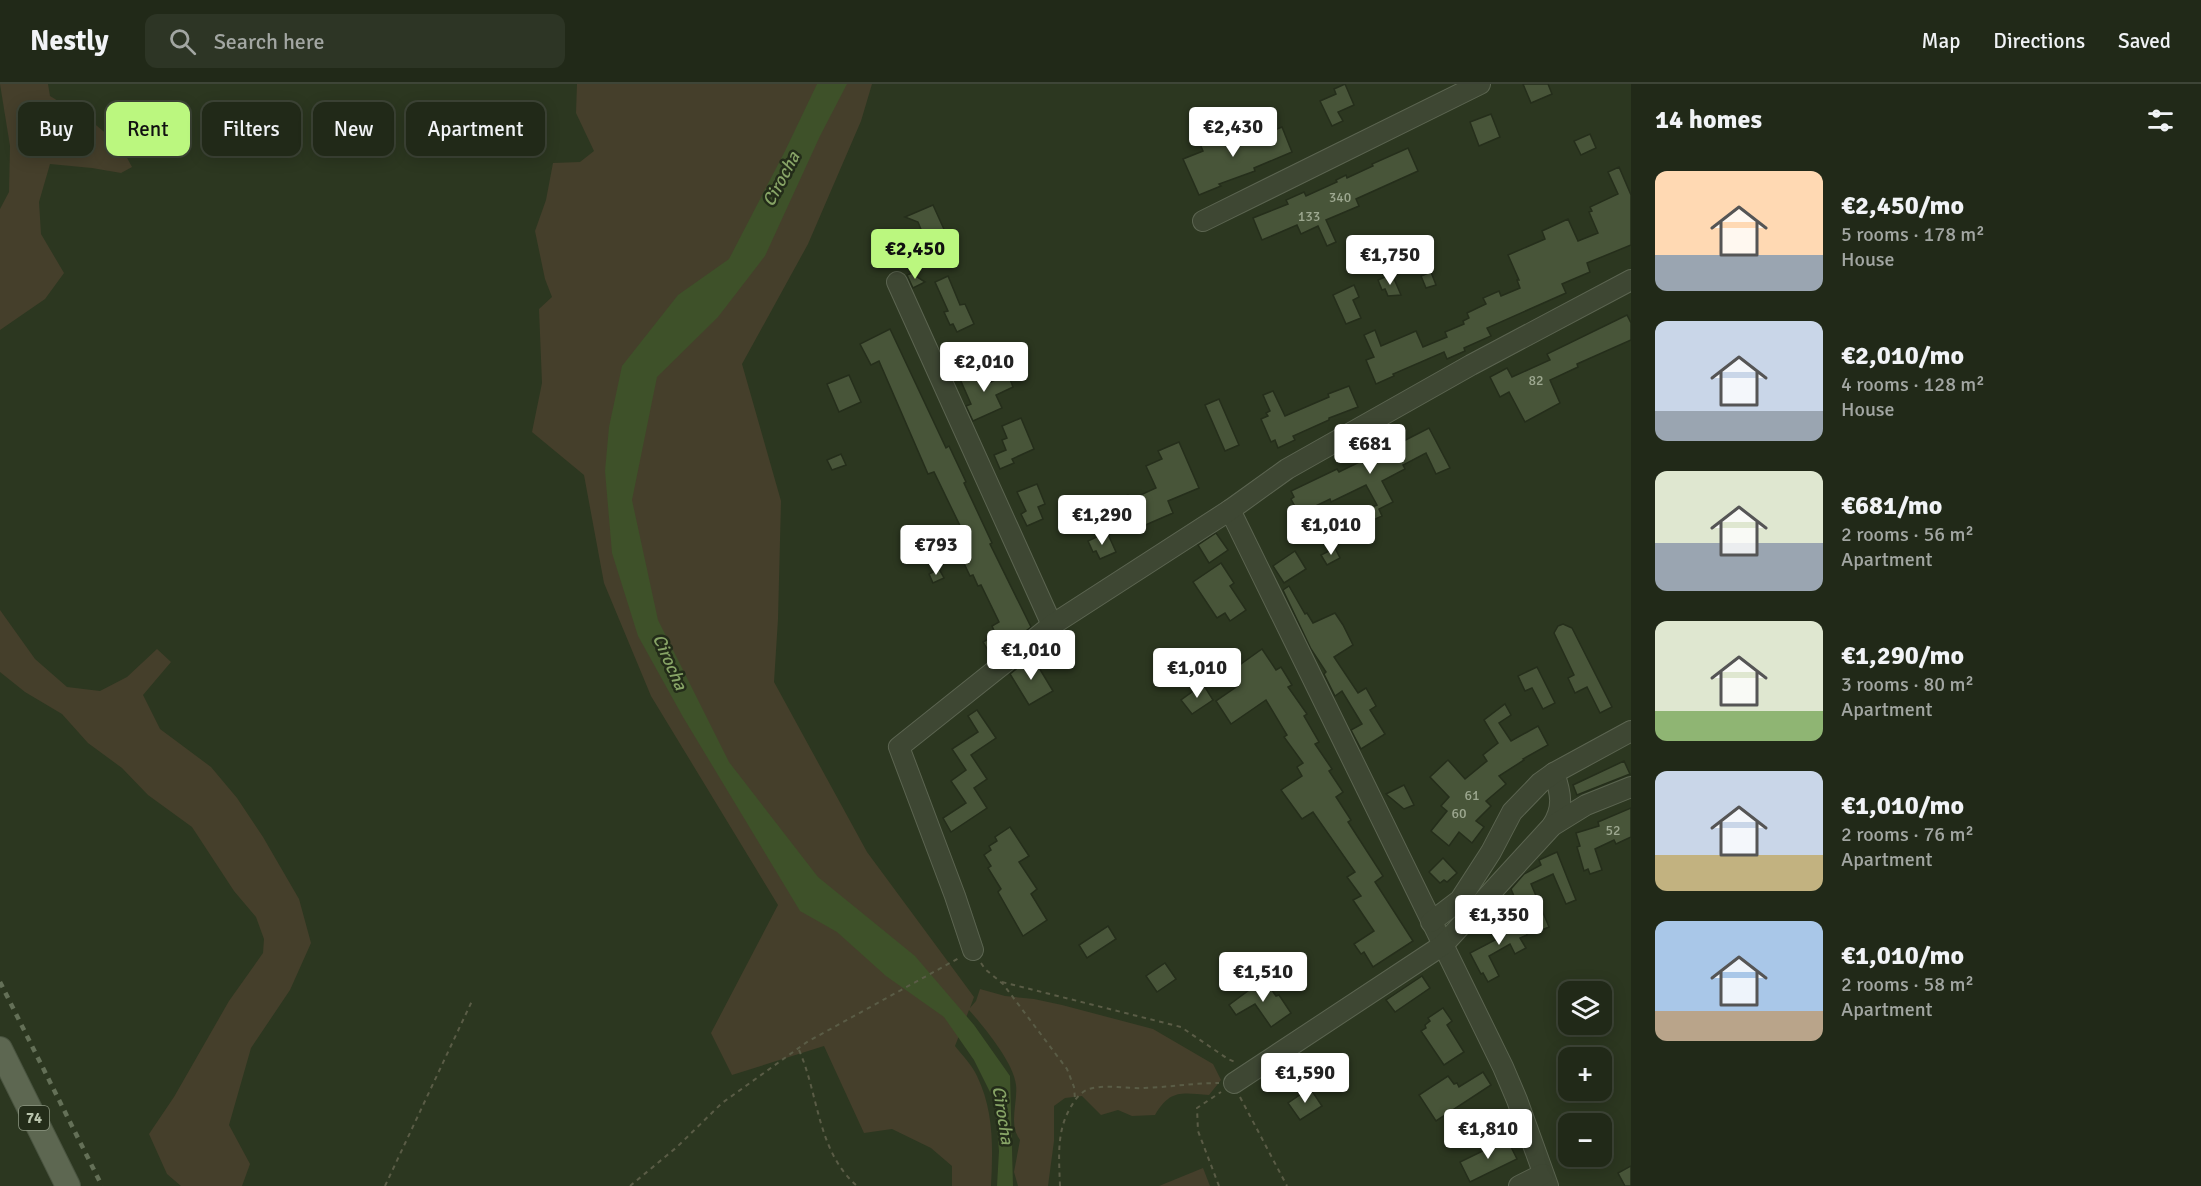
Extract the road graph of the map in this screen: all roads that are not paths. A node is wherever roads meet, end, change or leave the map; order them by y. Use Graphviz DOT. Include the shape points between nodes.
graph roads {
  1 [pos="1480,84"];
  2 [pos="1203,221"];
  3 [pos="1631,280"];
  4 [pos="897,282"];
  5 [pos="1230,510"];
  6 [pos="1052,625"];
  7 [pos="1631,731"];
  8 [pos="1554,773"];
  9 [pos="1631,787"];
  10 [pos="1552,826"];
  11 [pos="1431,922"];
  12 [pos="1443,945"];
  13 [pos="965,954"];
  14 [pos="0,1049"];
  15 [pos="1234,1083"];
  16 [pos="1546,1180"];
  17 [pos="68,1186"];
  18 [pos="1519,1186"];
  1 -- 2 [label="street"];
  3 -- 5 [label="street" via="1287,469"];
  4 -- 6 [label="street"];
  5 -- 6 [label="street"];
  5 -- 11 [label="street"];
  6 -- 13 [label="street" via="899,747"];
  7 -- 8 [label="street"];
  8 -- 10 [label="street" via="1561,809"];
  8 -- 11 [label="street" via="1512,812 1460,900"];
  9 -- 10 [label="street" via="1586,805"];
  10 -- 12 [label="street"];
  11 -- 12 [label="street"];
  12 -- 15 [label="street"];
  12 -- 16 [label="street" via="1517,1100"];
  14 -- 17 [label="main road, 74"];
  16 -- 18 [label="street"];
}
